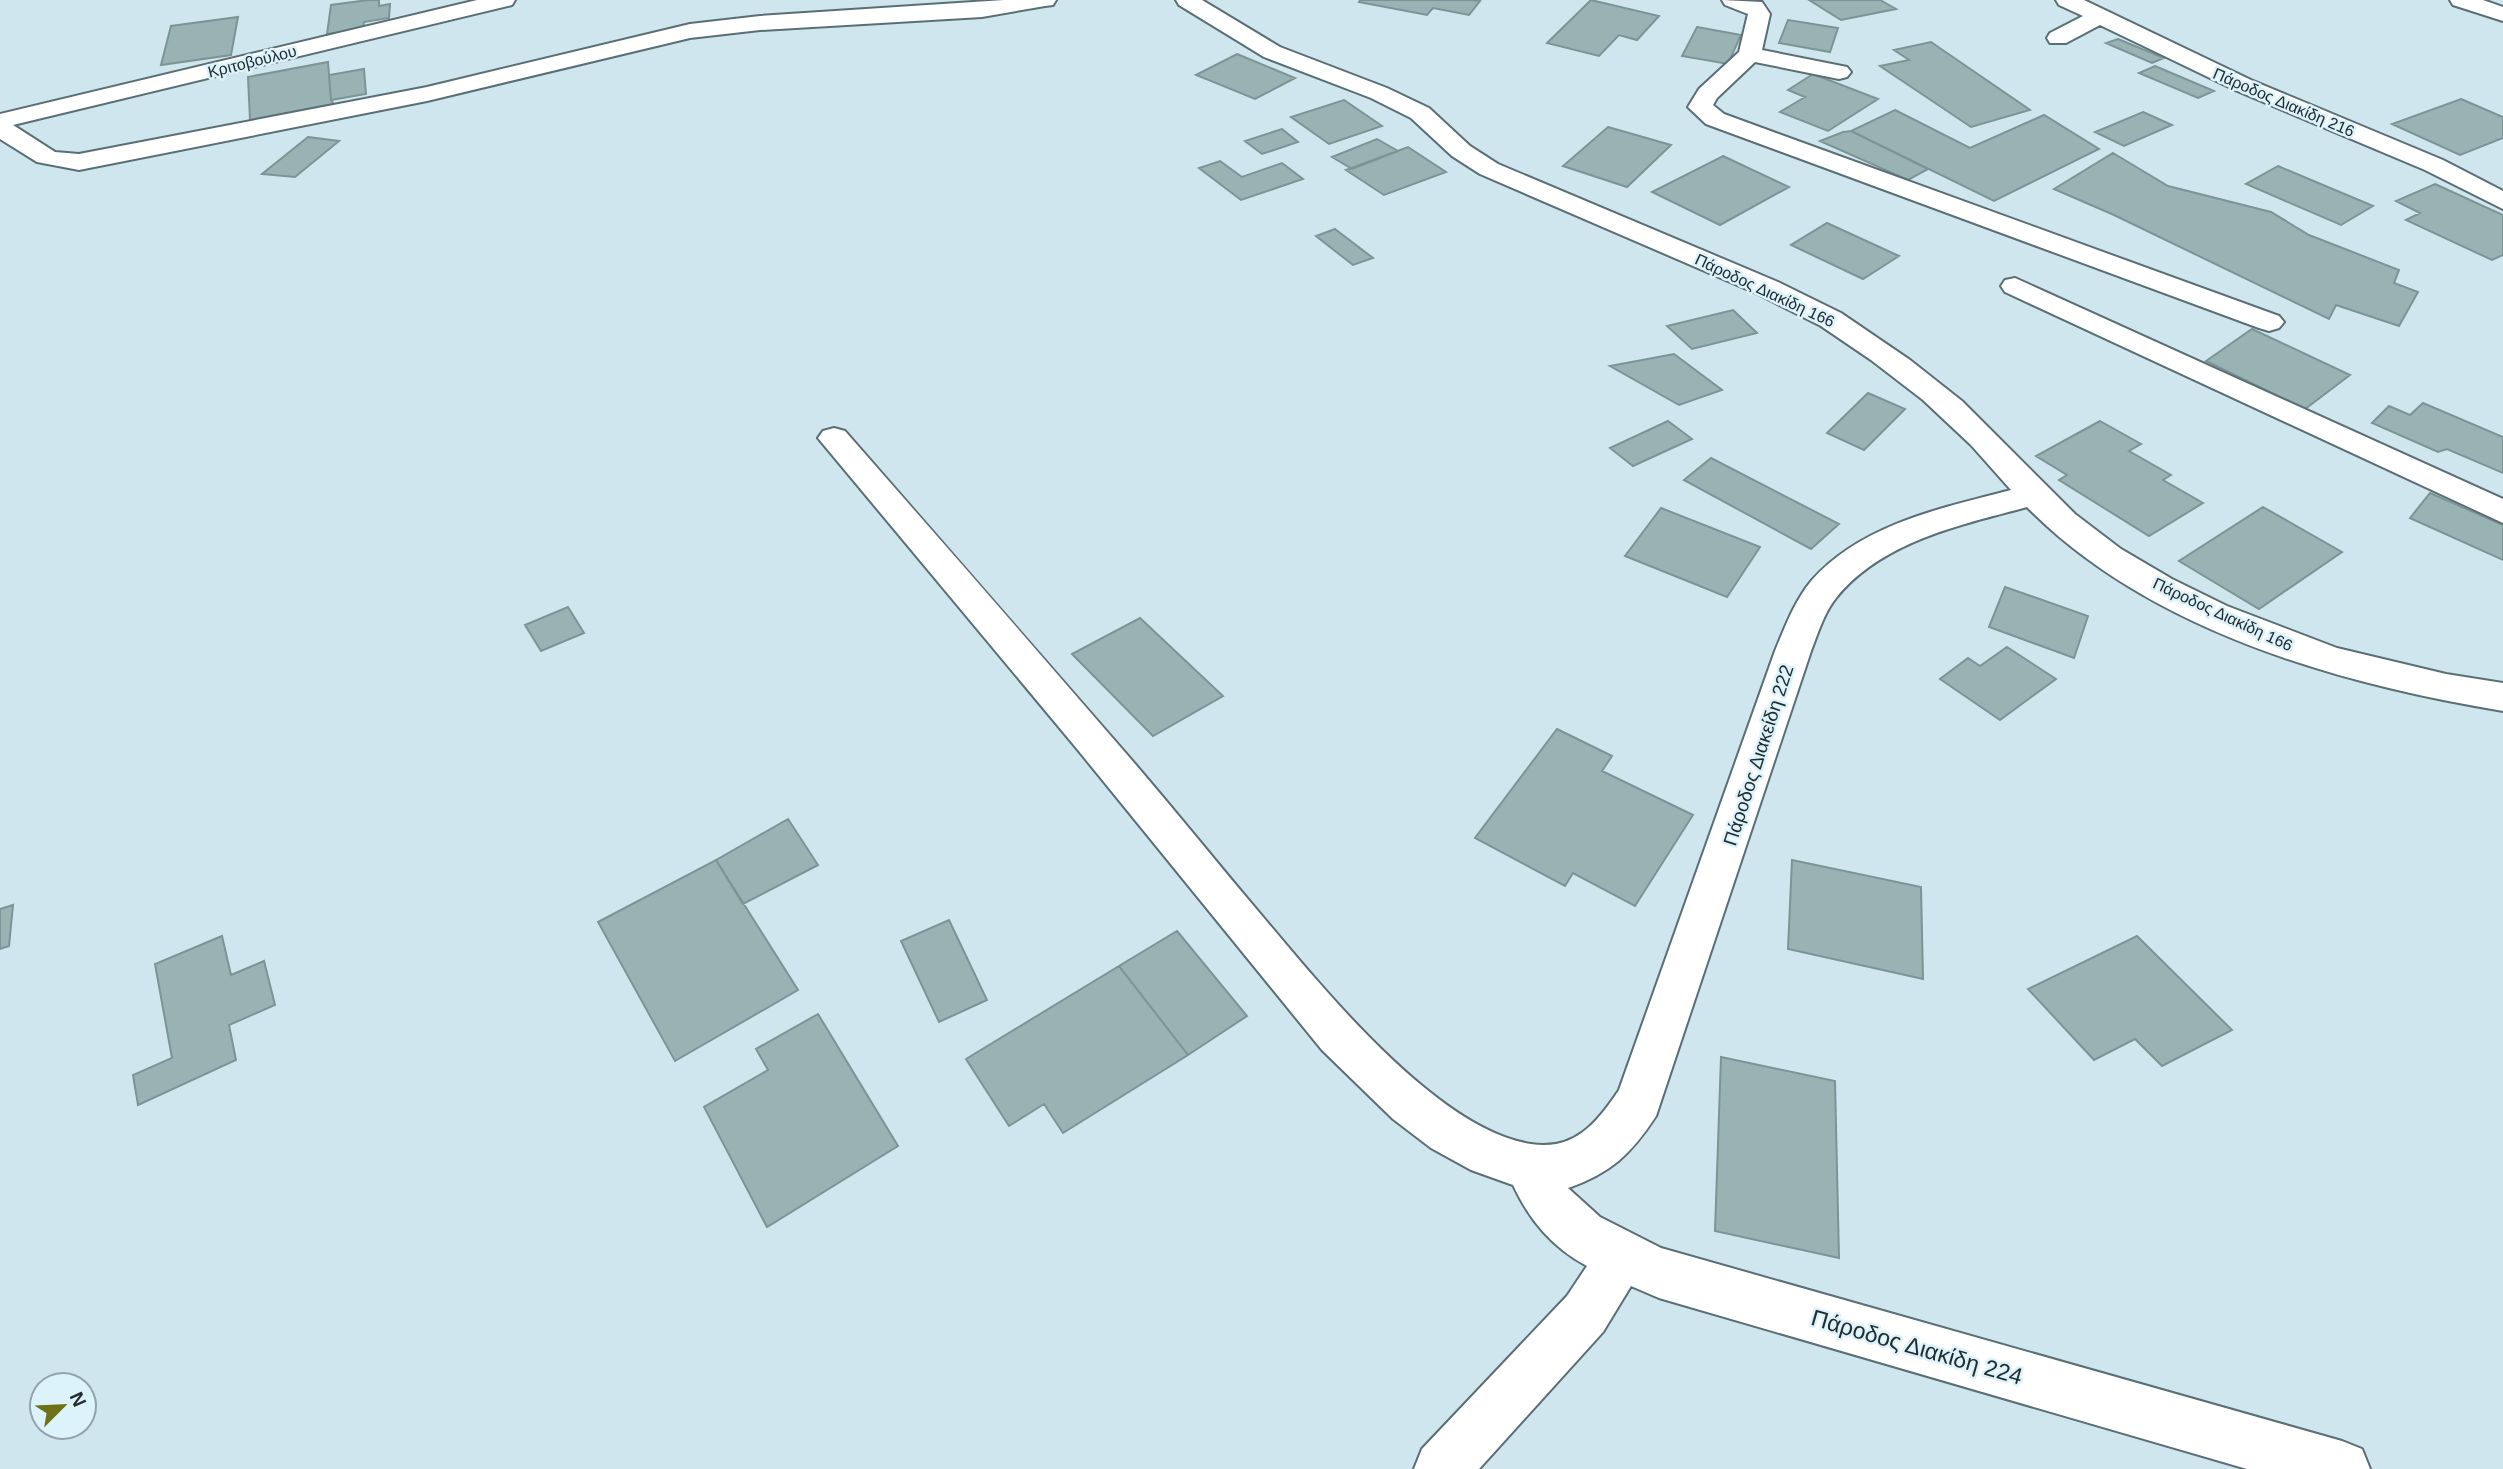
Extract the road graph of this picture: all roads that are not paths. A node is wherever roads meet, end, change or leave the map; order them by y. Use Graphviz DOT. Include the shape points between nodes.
graph roads {
  1 [pos="504,0"];
  2 [pos="1045,0"];
  3 [pos="1187,0"];
  4 [pos="1732,0"];
  5 [pos="2067,0"];
  6 [pos="2461,0"];
  7 [pos="2503,14"];
  8 [pos="2099,16"];
  9 [pos="2058,38"];
  10 [pos="1750,54"];
  11 [pos="1839,72"];
  12 [pos="0,121"];
  13 [pos="0,127"];
  14 [pos="2503,201"];
  15 [pos="2015,286"];
  16 [pos="2269,322"];
  17 [pos="834,438"];
  18 [pos="2034,495"];
  19 [pos="2503,512"];
  20 [pos="2503,696"];
  21 [pos="1530,1168"];
  22 [pos="1618,1255"];
  23 [pos="1442,1469"];
  24 [pos="2342,1469"];
  1 -- 12 [label="street, Κριτοβούλου"];
  2 -- 13 [label="street" via="982,10 713,27 404,99 79,162 48,159"];
  3 -- 18 [label="street, Πάροδος Διακίδη 166" via="1272,52 1420,113 1489,169 1750,280 1832,320 1935,394"];
  4 -- 10 [label="street" via="1754,7 1759,14"];
  5 -- 8 [label="street, Πάροδος Διακίδη 216"];
  6 -- 7 [label="street"];
  8 -- 9 [label="street"];
  8 -- 14 [label="street, Πάροδος Διακίδη 216" via="2243,85 2434,165"];
  10 -- 11 [label="street"];
  10 -- 16 [label="street" via="1707,94 1700,107 1715,119"];
  15 -- 19 [label="street"];
  17 -- 21 [label="street" via="1340,1040 1394,1089 1452,1132 1480,1149"];
  18 -- 20 [label="street, Πάροδος Διακίδη 166" via="2114,559 2224,618 2318,656 2385,676"];
  18 -- 21 [label="street, Πάροδος Διακείδη 222" via="1906,534 1871,551 1840,572 1814,602 1788,663 1639,1101 1612,1140 1591,1156 1553,1169"];
  21 -- 22 [label="street, Πάροδος Διακίδη 224" via="1560,1217 1582,1237"];
  22 -- 23 [label="street" via="1585,1314"];
  22 -- 24 [label="street, Πάροδος Διακίδη 224" via="1673,1276"];
}
